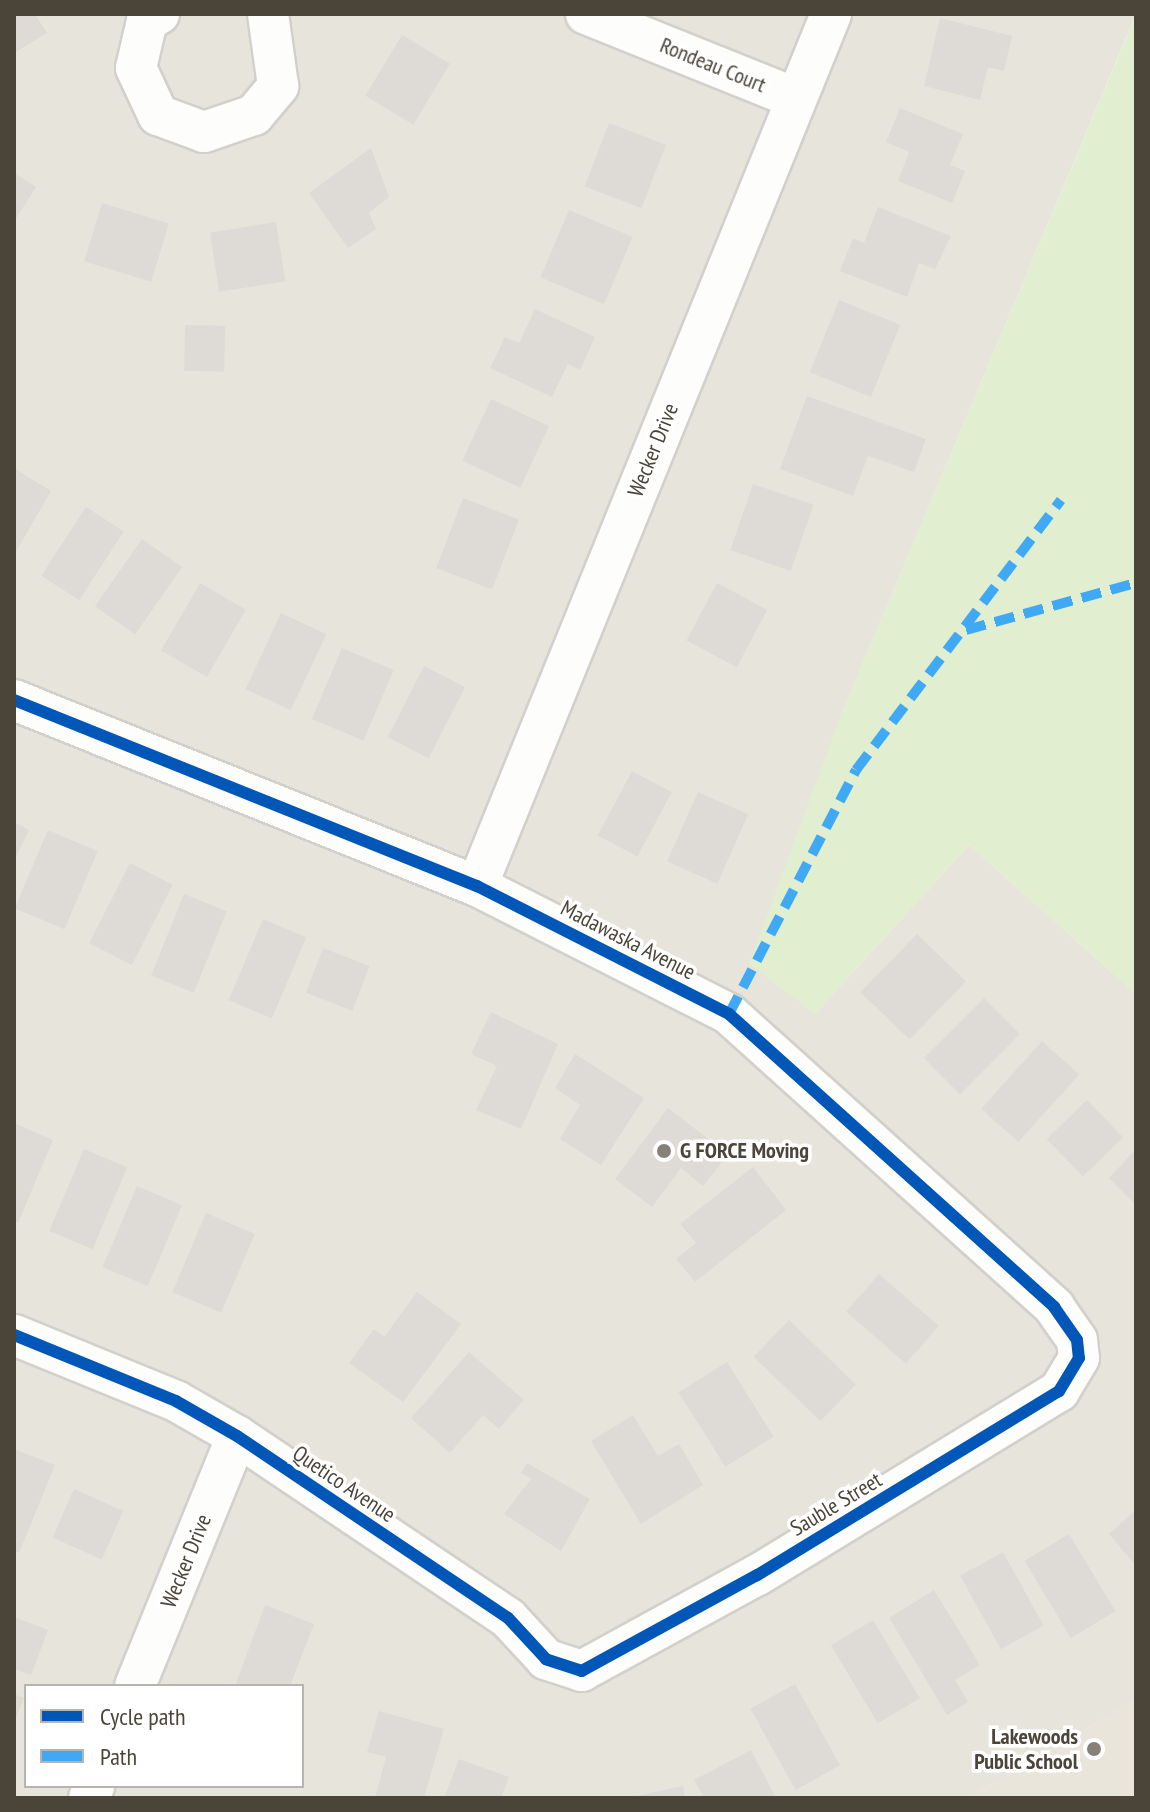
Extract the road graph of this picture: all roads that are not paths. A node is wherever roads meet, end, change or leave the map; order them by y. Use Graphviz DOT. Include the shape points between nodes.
graph roads {
  1 [pos="159,14"];
  2 [pos="268,14"];
  3 [pos="586,14"];
  4 [pos="831,14"];
  5 [pos="795,98"];
  6 [pos="14,700"];
  7 [pos="477,886"];
  8 [pos="14,1335"];
  9 [pos="1059,1391"];
  10 [pos="237,1436"];
  11 [pos="631,1646"];
  12 [pos="136,1684"];
  1 -- 2 [label="street" via="147,21 136,68 158,115 204,132 254,115 278,86"];
  3 -- 5 [label="street, Rondeau Court"];
  4 -- 5 [label="street, Wecker Drive"];
  5 -- 7 [label="street, Wecker Drive"];
  6 -- 7 [label="street, Madawaska Avenue"];
  7 -- 9 [label="street, Madawaska Avenue" via="729,1014 1067,1320 1079,1358"];
  8 -- 10 [label="street, Quetico Avenue" via="176,1401"];
  9 -- 11 [label="street, Sauble Street"];
  10 -- 11 [label="street, Quetico Avenue" via="508,1618 546,1659 582,1671"];
  10 -- 12 [label="street, Wecker Drive"];
}
